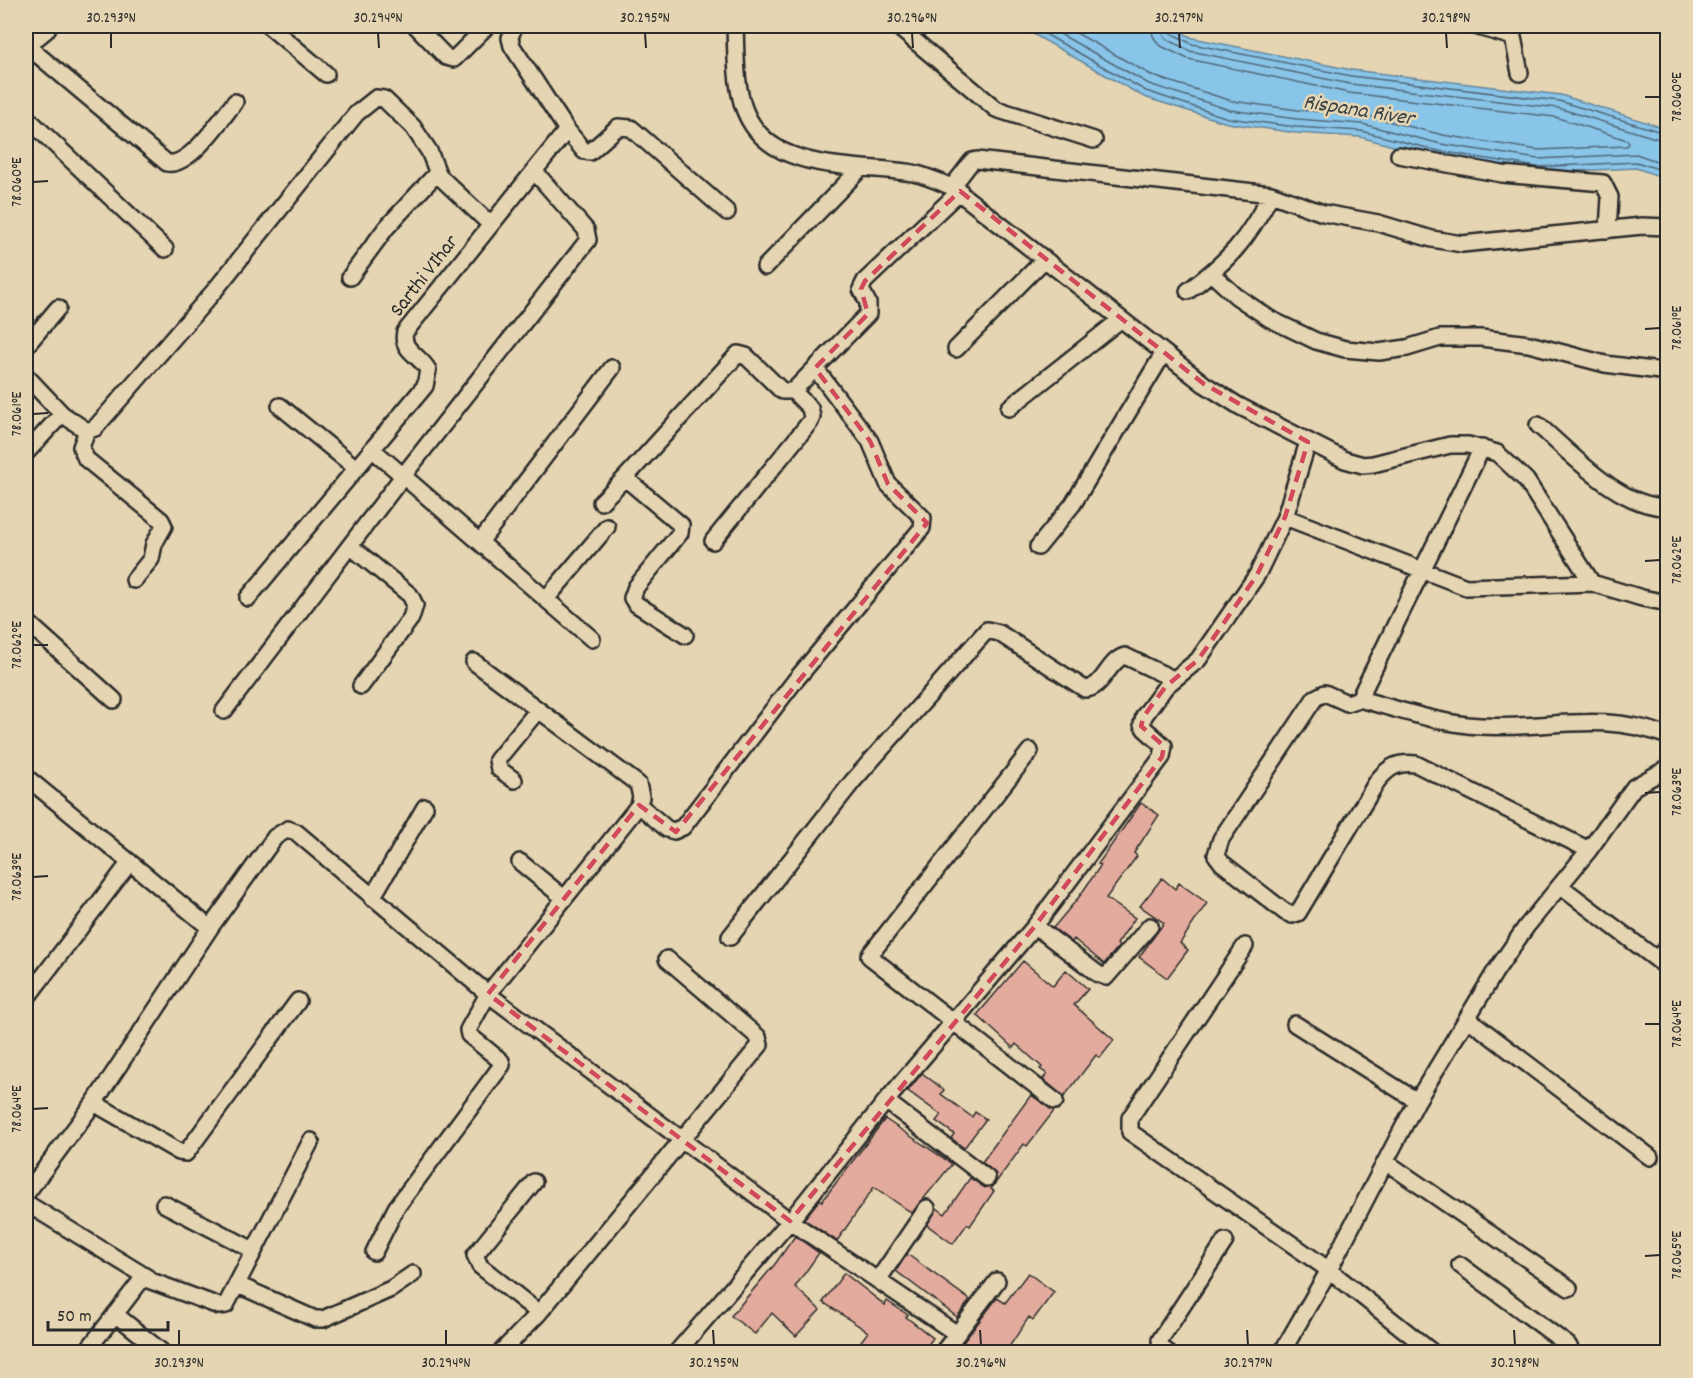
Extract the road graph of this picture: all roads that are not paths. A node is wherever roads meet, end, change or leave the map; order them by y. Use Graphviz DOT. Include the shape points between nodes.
graph roads {
  1 [pos="42,26"];
  2 [pos="269,26"];
  3 [pos="416,26"];
  4 [pos="487,26"];
  5 [pos="514,26"];
  6 [pos="735,26"];
  7 [pos="897,26"];
  8 [pos="1475,26"];
  9 [pos="26,39"];
  10 [pos="26,45"];
  11 [pos="1520,73"];
  12 [pos="326,74"];
  13 [pos="235,102"];
  14 [pos="26,117"];
  15 [pos="567,130"];
  16 [pos="1094,140"];
  17 [pos="1399,155"];
  18 [pos="861,168"];
  19 [pos="535,172"];
  20 [pos="437,173"];
  21 [pos="956,189"];
  22 [pos="1271,194"];
  23 [pos="727,212"];
  24 [pos="490,224"];
  25 [pos="1668,227"];
  26 [pos="1608,230"];
  27 [pos="165,249"];
  28 [pos="1044,260"];
  29 [pos="765,267"];
  30 [pos="1211,273"];
  31 [pos="350,277"];
  32 [pos="1188,291"];
  33 [pos="58,308"];
  34 [pos="1120,320"];
  35 [pos="26,346"];
  36 [pos="956,349"];
  37 [pos="1163,354"];
  38 [pos="612,368"];
  39 [pos="815,368"];
  40 [pos="1668,372"];
  41 [pos="26,376"];
  42 [pos="793,391"];
  43 [pos="280,406"];
  44 [pos="1010,408"];
  45 [pos="62,414"];
  46 [pos="1538,425"];
  47 [pos="87,431"];
  48 [pos="1308,442"];
  49 [pos="1482,448"];
  50 [pos="372,449"];
  51 [pos="26,453"];
  52 [pos="356,468"];
  53 [pos="403,476"];
  54 [pos="625,478"];
  55 [pos="601,502"];
  56 [pos="1668,507"];
  57 [pos="1285,517"];
  58 [pos="607,527"];
  59 [pos="713,541"];
  60 [pos="480,542"];
  61 [pos="350,546"];
  62 [pos="1038,547"];
  63 [pos="1424,570"];
  64 [pos="134,580"];
  65 [pos="1592,583"];
  66 [pos="248,598"];
  67 [pos="546,599"];
  68 [pos="1668,603"];
  69 [pos="26,621"];
  70 [pos="685,635"];
  71 [pos="592,639"];
  72 [pos="474,662"];
  73 [pos="1173,679"];
  74 [pos="362,686"];
  75 [pos="1359,699"];
  76 [pos="114,700"];
  77 [pos="538,710"];
  78 [pos="224,711"];
  79 [pos="1668,736"];
  80 [pos="1030,751"];
  81 [pos="1668,768"];
  82 [pos="26,777"];
  83 [pos="514,780"];
  84 [pos="639,805"];
  85 [pos="425,807"];
  86 [pos="1589,850"];
  87 [pos="130,862"];
  88 [pos="520,862"];
  89 [pos="1560,886"];
  90 [pos="372,898"];
  91 [pos="564,898"];
  92 [pos="1035,926"];
  93 [pos="1150,926"];
  94 [pos="210,928"];
  95 [pos="730,937"];
  96 [pos="1245,946"];
  97 [pos="1668,947"];
  98 [pos="667,959"];
  99 [pos="1662,964"];
  100 [pos="488,994"];
  101 [pos="26,999"];
  102 [pos="298,1001"];
  103 [pos="1467,1018"];
  104 [pos="954,1022"];
  105 [pos="1295,1024"];
  106 [pos="886,1101"];
  107 [pos="1055,1101"];
  108 [pos="1417,1101"];
  109 [pos="94,1103"];
  110 [pos="683,1139"];
  111 [pos="311,1141"];
  112 [pos="1650,1157"];
  113 [pos="1386,1162"];
  114 [pos="987,1178"];
  115 [pos="534,1182"];
  116 [pos="26,1194"];
  117 [pos="26,1203"];
  118 [pos="164,1204"];
  119 [pos="927,1208"];
  120 [pos="790,1221"];
  121 [pos="1225,1241"];
  122 [pos="253,1250"];
  123 [pos="374,1252"];
  124 [pos="1460,1265"];
  125 [pos="1329,1270"];
  126 [pos="413,1274"];
  127 [pos="148,1278"];
  128 [pos="878,1280"];
  129 [pos="997,1281"];
  130 [pos="238,1285"];
  131 [pos="1569,1288"];
  132 [pos="539,1313"];
  133 [pos="115,1314"];
  134 [pos="957,1334"];
  135 [pos="86,1353"];
  136 [pos="162,1353"];
  137 [pos="501,1353"];
  138 [pos="677,1353"];
  139 [pos="943,1353"];
  140 [pos="1167,1353"];
  141 [pos="1282,1353"];
  142 [pos="1432,1353"];
  143 [pos="1572,1353"];
  1 -- 9 [label="highway"];
  2 -- 12 [label="street"];
  3 -- 4 [label="street" via="450,59 458,56"];
  5 -- 15 [label="street" via="512,46"];
  6 -- 18 [label="street" via="740,94 757,130 792,156 819,164"];
  7 -- 16 [label="street" via="996,109"];
  8 -- 11 [label="street" via="1513,37"];
  10 -- 13 [label="street" via="167,163 187,159"];
  14 -- 27 [label="street"];
  15 -- 19 [label="street, Sarthi VIhar"];
  15 -- 23 [label="street" via="590,152 618,127 631,128"];
  17 -- 26 [label="street" via="1502,174 1603,183 1610,197"];
  18 -- 21 [label="street" via="915,173"];
  18 -- 29 [label="street"];
  19 -- 24 [label="street, Sarthi VIhar"];
  19 -- 53 [label="street" via="586,230 588,240"];
  20 -- 24 [label="street"];
  20 -- 31 [label="street" via="386,228"];
  20 -- 47 [label="street" via="429,151 413,127 384,99 371,99 215,290 95,428"];
  21 -- 22 [label="street" via="972,161 981,160"];
  21 -- 28 [label="street"];
  21 -- 39 [label="street" via="865,282 861,289 868,303 867,314"];
  22 -- 26 [label="street" via="1323,213 1462,244"];
  22 -- 30 [label="street" via="1240,247"];
  24 -- 50 [label="street, Sarthi VIhar" via="405,333 404,341 425,365 428,379"];
  25 -- 26 [label="street"];
  28 -- 34 [label="street"];
  28 -- 36 [label="street"];
  30 -- 32 [label="street"];
  30 -- 40 [label="street" via="1270,319 1345,350 1379,352 1440,338 1481,338 1529,344 1605,364"];
  33 -- 35 [label="street"];
  34 -- 37 [label="street"];
  34 -- 44 [label="street"];
  37 -- 48 [label="street" via="1223,396"];
  37 -- 62 [label="street" via="1073,504"];
  38 -- 60 [label="street"];
  39 -- 42 [label="street"];
  39 -- 84 [label="street" via="870,441 888,484 923,518 922,528 794,682 683,827 667,829"];
  41 -- 45 [label="street"];
  42 -- 54 [label="street" via="782,391 746,356 738,354"];
  42 -- 59 [label="street" via="810,408 810,423"];
  43 -- 52 [label="street"];
  45 -- 47 [label="street"];
  45 -- 51 [label="street"];
  46 -- 56 [label="street" via="1622,494 1644,505"];
  47 -- 64 [label="street" via="81,447 86,459 164,526 151,559"];
  48 -- 49 [label="street" via="1363,465 1450,445"];
  48 -- 57 [label="street"];
  49 -- 63 [label="street"];
  49 -- 65 [label="street" via="1497,453 1527,480"];
  50 -- 52 [label="street, Sarthi VIhar"];
  50 -- 53 [label="street"];
  52 -- 66 [label="street, Sarthi VIhar"];
  53 -- 60 [label="street"];
  53 -- 61 [label="street"];
  54 -- 55 [label="street"];
  54 -- 70 [label="street" via="679,522 681,529 636,587 632,598"];
  57 -- 63 [label="street"];
  57 -- 73 [label="street" via="1257,575 1198,660"];
  58 -- 67 [label="street"];
  60 -- 67 [label="street"];
  61 -- 74 [label="street" via="410,596 415,605 411,618"];
  61 -- 78 [label="street"];
  63 -- 65 [label="street" via="1454,583 1476,587"];
  63 -- 75 [label="street"];
  65 -- 68 [label="street"];
  67 -- 71 [label="street"];
  69 -- 76 [label="street"];
  72 -- 77 [label="street"];
  73 -- 92 [label="street" via="1143,720 1145,729 1164,746 1162,757"];
  73 -- 95 [label="street" via="1125,656 1094,687 1084,689 999,633 987,630 853,781"];
  75 -- 79 [label="street" via="1471,726 1590,720"];
  75 -- 86 [label="street" via="1347,703 1324,693 1316,698 1217,846 1216,855 1222,862 1285,912 1298,913 1378,780 1388,769 1404,762 1416,764"];
  77 -- 83 [label="street" via="497,760 499,769"];
  77 -- 84 [label="street" via="638,784"];
  80 -- 104 [label="street" via="869,953 871,959"];
  81 -- 86 [label="street" via="1634,787"];
  82 -- 87 [label="street"];
  84 -- 91 [label="street"];
  85 -- 90 [label="street"];
  86 -- 89 [label="street"];
  87 -- 94 [label="street"];
  87 -- 101 [label="street"];
  88 -- 91 [label="street"];
  89 -- 99 [label="street"];
  89 -- 103 [label="street" via="1526,927"];
  90 -- 94 [label="street" via="288,829 275,837"];
  90 -- 100 [label="street"];
  91 -- 100 [label="street"];
  92 -- 93 [label="street" via="1106,977"];
  92 -- 104 [label="street"];
  94 -- 109 [label="street"];
  96 -- 125 [label="street" via="1130,1118 1129,1128 1133,1136"];
  97 -- 99 [label="street"];
  98 -- 110 [label="street" via="760,1042"];
  100 -- 110 [label="street"];
  100 -- 123 [label="street" via="468,1030 502,1065 396,1208"];
  102 -- 109 [label="street" via="186,1153"];
  103 -- 108 [label="street"];
  103 -- 112 [label="street"];
  104 -- 106 [label="street"];
  104 -- 107 [label="street"];
  105 -- 108 [label="street"];
  106 -- 114 [label="street"];
  106 -- 120 [label="street"];
  108 -- 113 [label="street"];
  109 -- 116 [label="street"];
  110 -- 120 [label="street"];
  110 -- 132 [label="street"];
  111 -- 122 [label="street"];
  113 -- 125 [label="street"];
  113 -- 131 [label="street"];
  115 -- 132 [label="street" via="475,1255 480,1266"];
  117 -- 127 [label="street"];
  118 -- 122 [label="street"];
  119 -- 128 [label="street"];
  120 -- 128 [label="street"];
  120 -- 138 [label="street"];
  121 -- 140 [label="street" via="1160,1340"];
  122 -- 130 [label="street"];
  124 -- 143 [label="street" via="1568,1345"];
  125 -- 141 [label="street"];
  125 -- 142 [label="street"];
  126 -- 130 [label="street" via="391,1289 323,1319"];
  127 -- 130 [label="street" via="221,1306 228,1303"];
  127 -- 133 [label="street" via="141,1280"];
  128 -- 134 [label="street"];
  129 -- 134 [label="street"];
  132 -- 137 [label="street"];
  133 -- 135 [label="street"];
  133 -- 136 [label="street"];
  134 -- 139 [label="street"];
}
